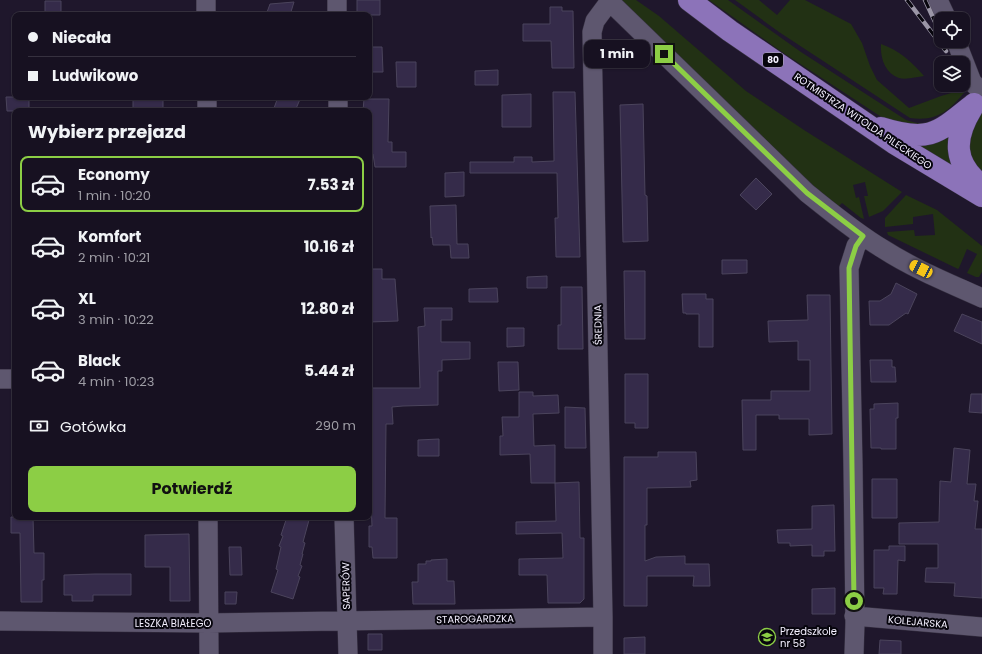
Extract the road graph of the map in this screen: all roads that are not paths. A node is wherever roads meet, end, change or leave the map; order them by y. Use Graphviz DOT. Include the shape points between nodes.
graph roads {
  1 [pos="206,0"];
  2 [pos="337,0"];
  3 [pos="689,0"];
  4 [pos="938,0"];
  5 [pos="608,1"];
  6 [pos="206,12"];
  7 [pos="337,12"];
  8 [pos="943,12"];
  9 [pos="959,48"];
  10 [pos="979,97"];
  11 [pos="858,118"];
  12 [pos="982,186"];
  13 [pos="982,196"];
  14 [pos="863,236"];
  15 [pos="982,298"];
  16 [pos="0,379"];
  17 [pos="12,379"];
  18 [pos="208,520"];
  19 [pos="344,520"];
  20 [pos="854,616"];
  21 [pos="603,618"];
  22 [pos="0,621"];
  23 [pos="347,621"];
  24 [pos="208,623"];
  25 [pos="982,627"];
  26 [pos="209,654"];
  27 [pos="348,654"];
  28 [pos="603,654"];
  29 [pos="854,654"];
  1 -- 6 [label="street"];
  2 -- 7 [label="street"];
  3 -- 11 [label="main road, ROTMISTRZA WITOLDA PILECKIEGO / 80"];
  4 -- 8 [label="street"];
  5 -- 14 [label="street" via="807,193"];
  5 -- 21 [label="street, ŚREDNIA" via="593,25 592,32"];
  9 -- 10 [label="street"];
  10 -- 11 [label="main road" via="942,129 923,135 893,132"];
  10 -- 12 [label="main road" via="961,128 958,148 964,167"];
  11 -- 13 [label="main road, ROTMISTRZA WITOLDA PILECKIEGO / 80"];
  14 -- 15 [label="street" via="895,256"];
  14 -- 20 [label="street" via="856,246 849,268"];
  16 -- 17 [label="street"];
  18 -- 24 [label="street"];
  19 -- 23 [label="street, SAPERÓW"];
  20 -- 25 [label="street, KOLEJARSKA"];
  20 -- 29 [label="street"];
  21 -- 23 [label="street, STAROGARDZKA"];
  21 -- 28 [label="street, ŚREDNIA"];
  22 -- 24 [label="street, LESZKA BIAŁEGO"];
  23 -- 24 [label="street, LESZKA BIAŁEGO"];
  23 -- 27 [label="street, SAPERÓW"];
  24 -- 26 [label="street"];
}
